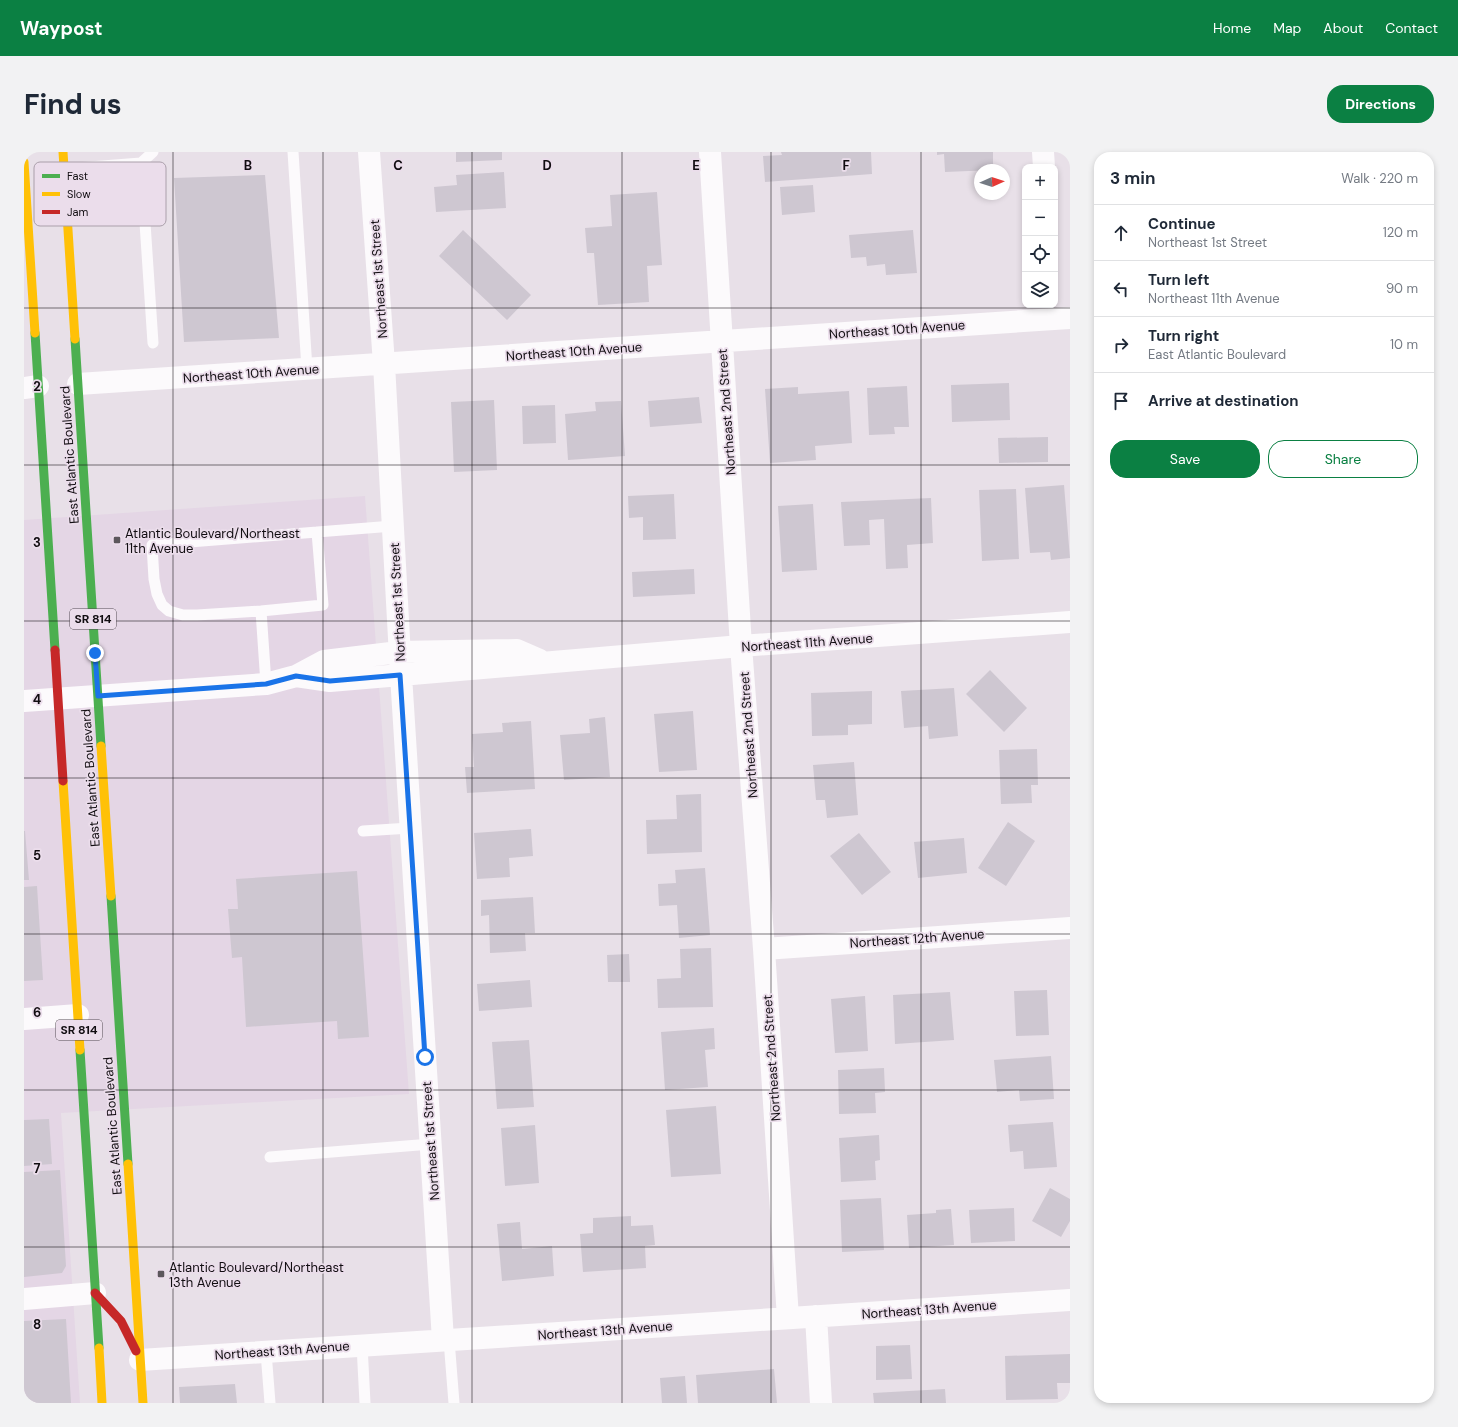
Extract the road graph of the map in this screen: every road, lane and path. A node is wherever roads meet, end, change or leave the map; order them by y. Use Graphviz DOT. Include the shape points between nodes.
graph roads {
  1 [pos="63,152"];
  2 [pos="153,152"];
  3 [pos="293,152"];
  4 [pos="369,152"];
  5 [pos="710,152"];
  6 [pos="1043,152"];
  7 [pos="24,162"];
  8 [pos="64,162"];
  9 [pos="142,162"];
  10 [pos="1044,164"];
  11 [pos="68,226"];
  12 [pos="145,226"];
  13 [pos="26,239"];
  14 [pos="1059,314"];
  15 [pos="722,341"];
  16 [pos="153,343"];
  17 [pos="384,364"];
  18 [pos="307,369"];
  19 [pos="78,384"];
  20 [pos="31,387"];
  21 [pos="393,526"];
  22 [pos="317,532"];
  23 [pos="261,611"];
  24 [pos="1070,622"];
  25 [pos="741,646"];
  26 [pos="399,652"];
  27 [pos="545,662"];
  28 [pos="400,675"];
  29 [pos="296,676"];
  30 [pos="266,684"];
  31 [pos="98,696"];
  32 [pos="58,698"];
  33 [pos="24,701"];
  34 [pos="410,828"];
  35 [pos="363,831"];
  36 [pos="1070,928"];
  37 [pos="764,949"];
  38 [pos="78,1015"];
  39 [pos="24,1019"];
  40 [pos="431,1144"];
  41 [pos="270,1157"];
  42 [pos="95,1293"];
  43 [pos="24,1299"];
  44 [pos="1070,1300"];
  45 [pos="816,1316"];
  46 [pos="788,1318"];
  47 [pos="446,1340"];
  48 [pos="362,1345"];
  49 [pos="266,1352"];
  50 [pos="140,1360"];
  51 [pos="102,1403"];
  52 [pos="143,1403"];
  53 [pos="270,1403"];
  54 [pos="365,1403"];
  55 [pos="454,1403"];
  56 [pos="821,1403"];
  1 -- 8 [label="main road, East Atlantic Boulevard / SR 814"];
  2 -- 9 [label="lane"];
  3 -- 18 [label="lane"];
  4 -- 17 [label="street, Northeast 1st Street"];
  5 -- 15 [label="street, Northeast 2nd Street"];
  6 -- 10 [label="street"];
  7 -- 13 [label="main road, East Atlantic Boulevard / SR 814"];
  11 -- 19 [label="main road, East Atlantic Boulevard / SR 814"];
  12 -- 16 [label="lane"];
  13 -- 20 [label="main road, East Atlantic Boulevard / SR 814"];
  14 -- 15 [label="street, Northeast 10th Avenue"];
  15 -- 17 [label="street, Northeast 10th Avenue"];
  15 -- 25 [label="street, Northeast 2nd Street"];
  17 -- 18 [label="street, Northeast 10th Avenue"];
  17 -- 21 [label="street, Northeast 1st Street"];
  18 -- 19 [label="street, Northeast 10th Avenue"];
  19 -- 31 [label="main road, East Atlantic Boulevard / SR 814"];
  20 -- 32 [label="main road, East Atlantic Boulevard / SR 814"];
  21 -- 22 [label="lane"];
  21 -- 26 [label="street, Northeast 1st Street"];
  22 -- 23 [label="lane" via="323,605"];
  22 -- 23 [label="lane" via="152,545 157,594 162,606 169,611 182,615"];
  23 -- 30 [label="lane"];
  24 -- 25 [label="street, Northeast 11th Avenue"];
  25 -- 27 [label="street, Northeast 11th Avenue"];
  25 -- 37 [label="street, Northeast 2nd Street"];
  26 -- 27 [label="street, Northeast 11th Avenue" via="517,650"];
  26 -- 28 [label="street, Northeast 1st Street"];
  26 -- 29 [label="street, Northeast 11th Avenue" via="324,661"];
  27 -- 28 [label="street, Northeast 11th Avenue"];
  28 -- 29 [label="street, Northeast 11th Avenue" via="330,681"];
  28 -- 34 [label="street, Northeast 1st Street"];
  29 -- 30 [label="street, Northeast 11th Avenue"];
  30 -- 31 [label="street, Northeast 11th Avenue"];
  31 -- 32 [label="street, Northeast 11th Avenue"];
  31 -- 50 [label="main road, East Atlantic Boulevard / SR 814"];
  32 -- 33 [label="street, Northeast 11th Avenue"];
  32 -- 38 [label="main road, East Atlantic Boulevard / SR 814"];
  34 -- 35 [label="lane"];
  34 -- 40 [label="street, Northeast 1st Street"];
  36 -- 37 [label="street, Northeast 12th Avenue"];
  37 -- 46 [label="street, Northeast 2nd Street"];
  38 -- 39 [label="street"];
  38 -- 42 [label="main road, East Atlantic Boulevard / SR 814"];
  40 -- 41 [label="lane"];
  40 -- 47 [label="street, Northeast 1st Street"];
  42 -- 43 [label="street"];
  42 -- 50 [label="main road" via="121,1321"];
  42 -- 51 [label="main road, East Atlantic Boulevard / SR 814"];
  44 -- 45 [label="street, Northeast 13th Avenue"];
  45 -- 46 [label="street, Northeast 13th Avenue"];
  45 -- 56 [label="street"];
  46 -- 47 [label="street, Northeast 13th Avenue"];
  47 -- 48 [label="street, Northeast 13th Avenue"];
  47 -- 55 [label="lane"];
  48 -- 49 [label="street, Northeast 13th Avenue"];
  48 -- 54 [label="lane"];
  49 -- 50 [label="street, Northeast 13th Avenue"];
  49 -- 53 [label="lane"];
  50 -- 52 [label="main road, East Atlantic Boulevard / SR 814"];
}
